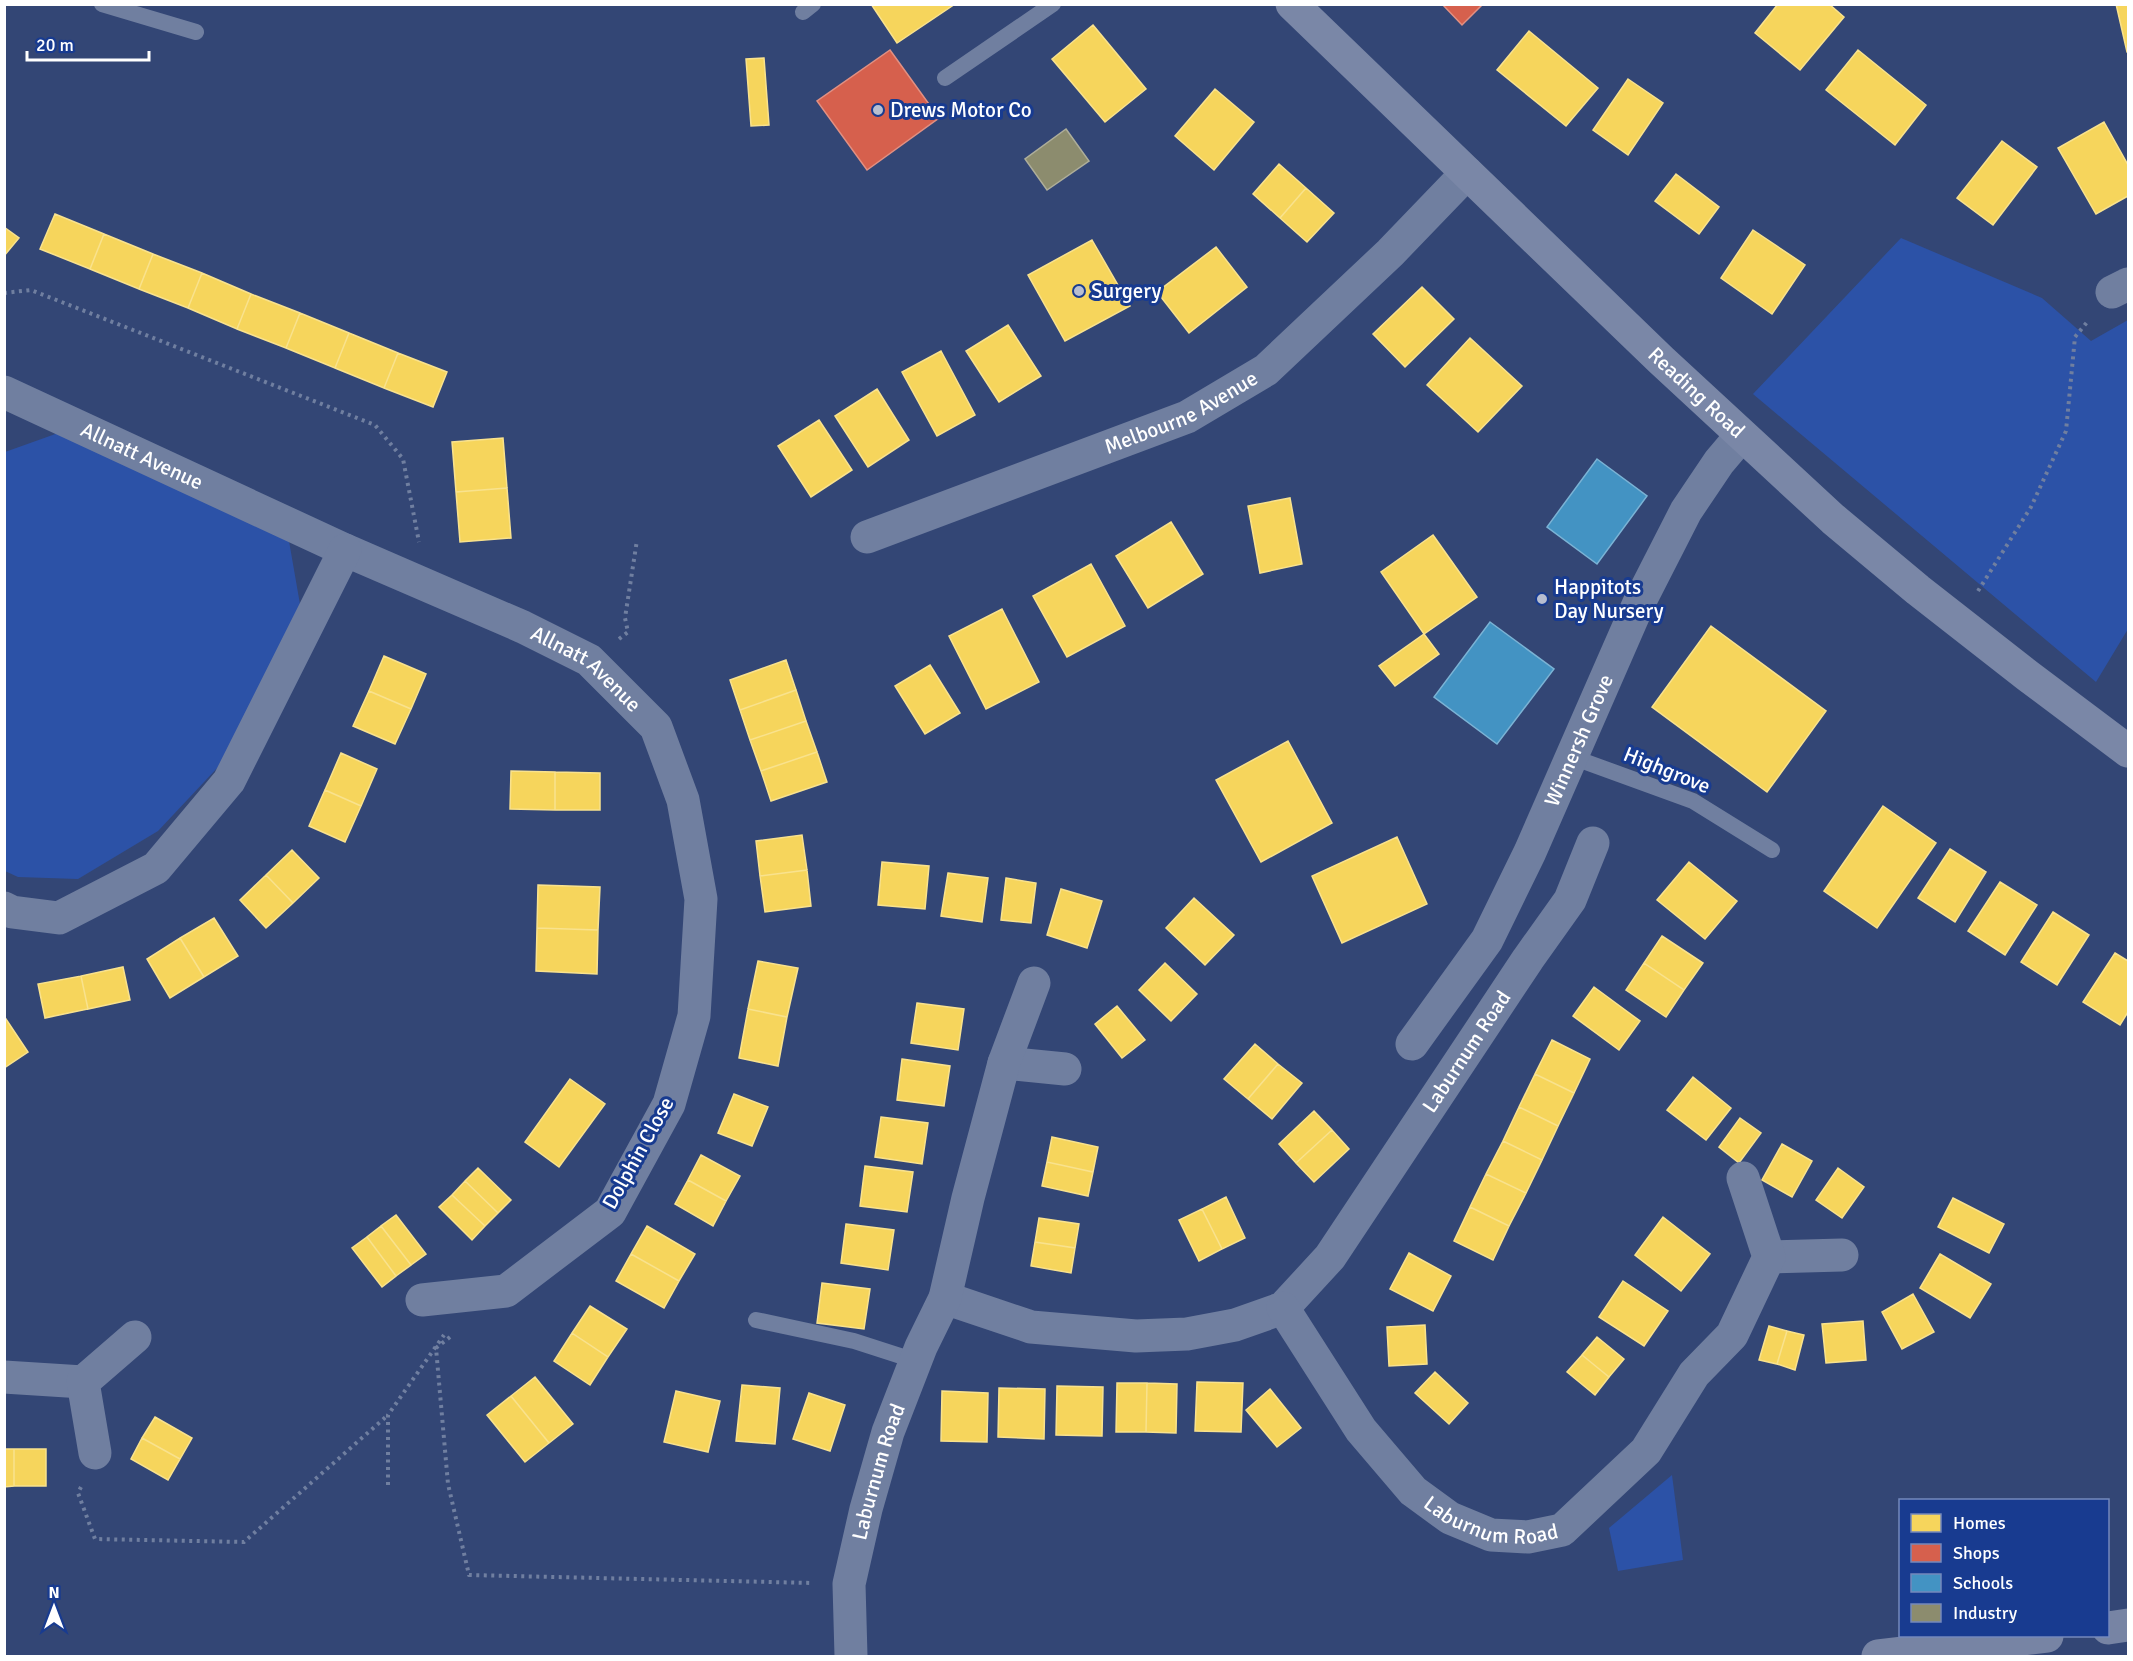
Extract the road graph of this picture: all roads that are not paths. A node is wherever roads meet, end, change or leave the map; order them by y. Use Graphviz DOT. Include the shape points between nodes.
graph roads {
  1 [pos="102,4"];
  2 [pos="1053,4"];
  3 [pos="1292,4"];
  4 [pos="196,32"];
  5 [pos="945,78"];
  6 [pos="1467,173"];
  7 [pos="4,392"];
  8 [pos="1741,436"];
  9 [pos="867,537"];
  10 [pos="345,550"];
  11 [pos="2128,751"];
  12 [pos="1572,757"];
  13 [pos="1593,843"];
  14 [pos="1772,850"];
  15 [pos="701,899"];
  16 [pos="4,908"];
  17 [pos="1034,983"];
  18 [pos="1412,1044"];
  19 [pos="1004,1063"];
  20 [pos="1065,1069"];
  21 [pos="1743,1178"];
  22 [pos="1842,1255"];
  23 [pos="1769,1257"];
  24 [pos="945,1298"];
  25 [pos="422,1300"];
  26 [pos="1283,1308"];
  27 [pos="756,1320"];
  28 [pos="135,1337"];
  29 [pos="915,1361"];
  30 [pos="4,1377"];
  31 [pos="83,1382"];
  32 [pos="95,1453"];
  33 [pos="2128,1625"];
  34 [pos="2109,1628"];
  35 [pos="2031,1637"];
  36 [pos="851,1656"];
  37 [pos="1878,1656"];
  1 -- 4 [label="lane"];
  2 -- 5 [label="lane"];
  3 -- 6 [label="main road, Reading Road"];
  6 -- 8 [label="main road, Reading Road"];
  6 -- 9 [label="street, Melbourne Avenue" via="1390,253 1266,370 1187,417"];
  7 -- 10 [label="street, Allnatt Avenue"];
  8 -- 11 [label="main road, Reading Road" via="1918,590"];
  8 -- 12 [label="street, Winnersh Grove" via="1686,511 1638,605"];
  10 -- 15 [label="street, Allnatt Avenue" via="589,660 656,727 683,800"];
  10 -- 16 [label="street" via="229,782 156,868 58,918"];
  12 -- 14 [label="lane, Highgrove" via="1693,801"];
  12 -- 18 [label="street, Winnersh Grove" via="1487,940"];
  13 -- 26 [label="street, Laburnum Road" via="1570,900 1330,1257"];
  15 -- 25 [label="street, Dolphin Close" via="694,1016 669,1104 610,1212 510,1303"];
  17 -- 19 [label="street, Laburnum Road"];
  19 -- 20 [label="street"];
  19 -- 24 [label="street, Laburnum Road"];
  21 -- 23 [label="street"];
  22 -- 23 [label="street"];
  23 -- 26 [label="street, Laburnum Road" via="1732,1335 1694,1374 1646,1451 1562,1530 1528,1537 1491,1535 1450,1518 1413,1491 1361,1430"];
  24 -- 26 [label="street, Laburnum Road" via="1031,1327 1136,1336 1187,1334 1235,1325"];
  24 -- 29 [label="street, Laburnum Road"];
  27 -- 29 [label="lane" via="854,1341"];
  28 -- 31 [label="street"];
  29 -- 36 [label="street, Laburnum Road" via="888,1432 849,1584"];
  30 -- 31 [label="street"];
  31 -- 32 [label="street"];
  33 -- 34 [label="street"];
  35 -- 37 [label="street"];
}
